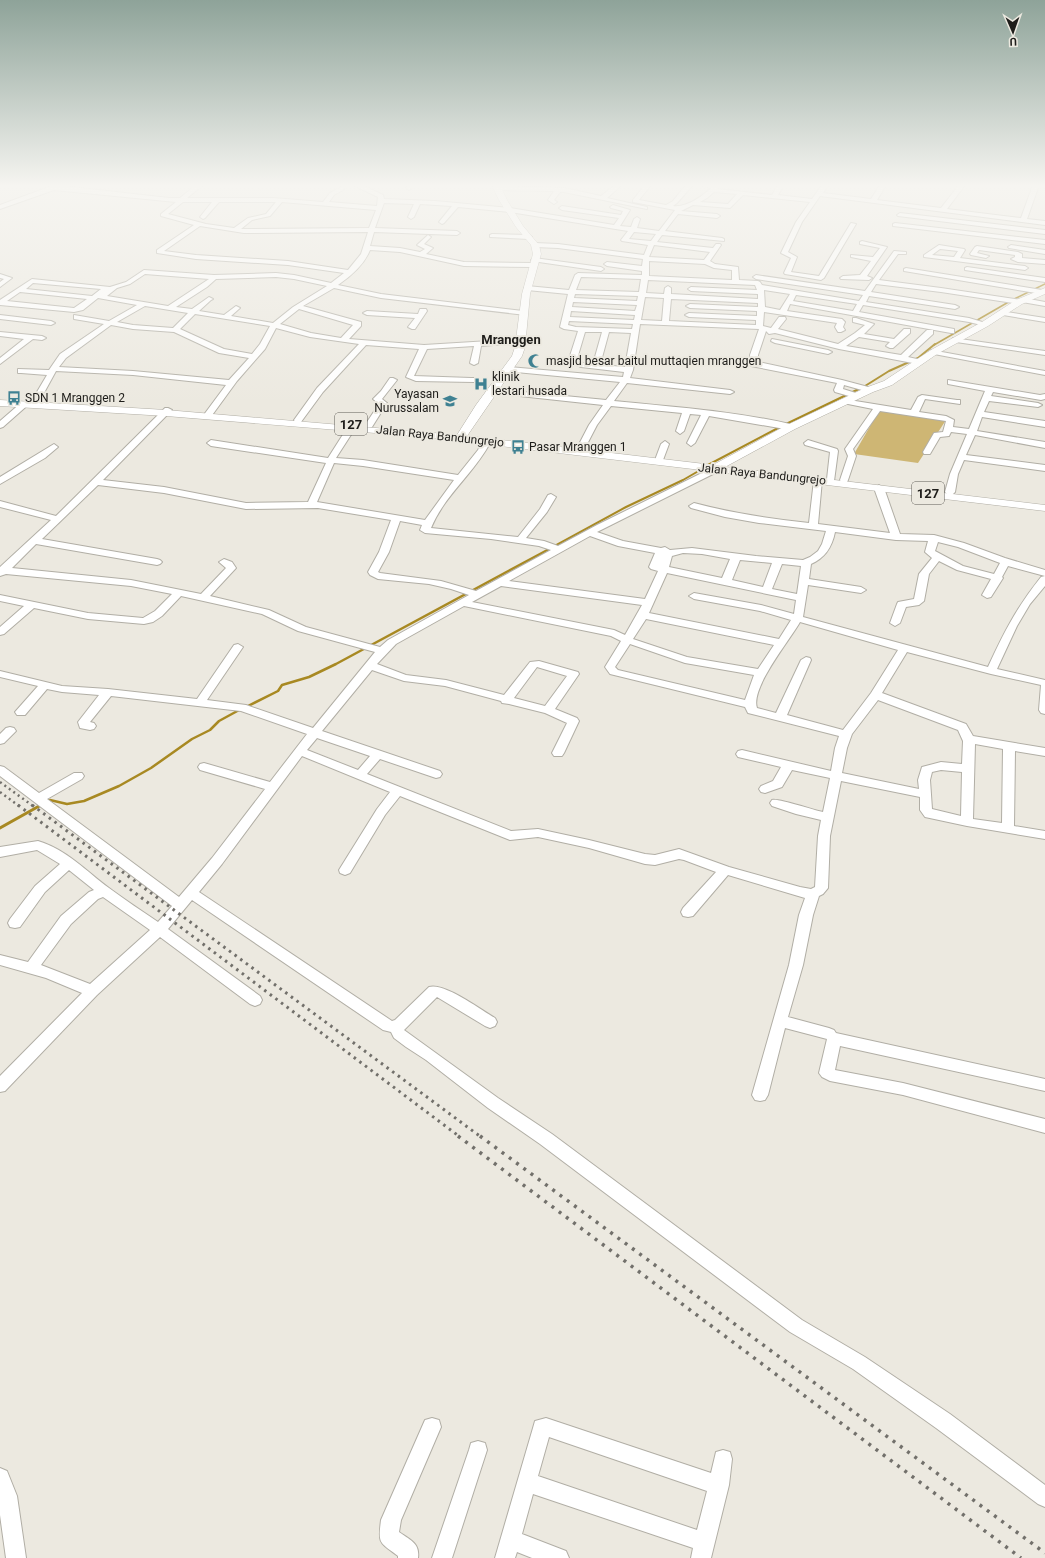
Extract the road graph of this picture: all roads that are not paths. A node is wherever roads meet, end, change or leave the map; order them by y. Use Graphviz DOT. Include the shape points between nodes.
graph roads {
  1 [pos="220,258"];
  2 [pos="362,258"];
  3 [pos="437,258"];
  4 [pos="535,258"];
  5 [pos="646,258"];
  6 [pos="709,258"];
  7 [pos="794,258"];
  8 [pos="833,258"];
  9 [pos="865,258"];
  10 [pos="892,258"];
  11 [pos="926,258"];
  12 [pos="930,258"];
  13 [pos="998,258"];
  14 [pos="492,259"];
  15 [pos="874,259"];
  16 [pos="956,260"];
  17 [pos="1018,260"];
  18 [pos="1027,261"];
  19 [pos="706,262"];
  20 [pos="1045,262"];
  21 [pos="458,263"];
  22 [pos="534,263"];
  23 [pos="168,264"];
  24 [pos="486,264"];
  25 [pos="714,266"];
  26 [pos="1025,268"];
  27 [pos="670,270"];
  28 [pos="847,270"];
  29 [pos="906,270"];
  30 [pos="450,271"];
  31 [pos="693,271"];
  32 [pos="349,272"];
  33 [pos="156,273"];
  34 [pos="252,275"];
  35 [pos="863,275"];
  36 [pos="0,276"];
  37 [pos="806,276"];
  38 [pos="1021,276"];
  39 [pos="214,277"];
  40 [pos="756,277"];
  41 [pos="843,278"];
  42 [pos="643,279"];
  43 [pos="1045,280"];
  44 [pos="714,281"];
  45 [pos="875,281"];
  46 [pos="575,282"];
  47 [pos="735,282"];
  48 [pos="246,283"];
  49 [pos="602,283"];
  50 [pos="801,283"];
  51 [pos="0,285"];
  52 [pos="333,286"];
  53 [pos="527,288"];
  54 [pos="929,288"];
  55 [pos="691,289"];
  56 [pos="19,290"];
  57 [pos="761,290"];
  58 [pos="1038,291"];
  59 [pos="572,292"];
  60 [pos="794,292"];
  61 [pos="867,293"];
  62 [pos="964,293"];
  63 [pos="642,294"];
  64 [pos="381,296"];
  65 [pos="668,296"];
  66 [pos="691,297"];
  67 [pos="928,297"];
  68 [pos="94,298"];
  69 [pos="209,299"];
  70 [pos="570,300"];
  71 [pos="492,301"];
  72 [pos="762,301"];
  73 [pos="1017,301"];
  74 [pos="432,302"];
  75 [pos="789,302"];
  76 [pos="1,303"];
  77 [pos="641,303"];
  78 [pos="860,303"];
  79 [pos="144,304"];
  80 [pos="1045,304"];
  81 [pos="690,306"];
  82 [pos="298,307"];
  83 [pos="955,307"];
  84 [pos="170,308"];
  85 [pos="236,308"];
  86 [pos="484,309"];
  87 [pos="568,309"];
  88 [pos="761,309"];
  89 [pos="193,312"];
  90 [pos="367,313"];
  91 [pos="523,313"];
  92 [pos="639,313"];
  93 [pos="1003,313"];
  94 [pos="690,315"];
  95 [pos="782,315"];
  96 [pos="419,316"];
  97 [pos="854,316"];
  98 [pos="948,316"];
  99 [pos="77,317"];
  100 [pos="225,317"];
  101 [pos="1,318"];
  102 [pos="566,318"];
  103 [pos="760,318"];
  104 [pos="1045,320"];
  105 [pos="637,321"];
  106 [pos="51,323"];
  107 [pos="110,323"];
  108 [pos="665,323"];
  109 [pos="983,323"];
  110 [pos="275,324"];
  111 [pos="356,324"];
  112 [pos="689,324"];
  113 [pos="412,327"];
  114 [pos="142,328"];
  115 [pos="761,328"];
  116 [pos="941,328"];
  117 [pos="582,329"];
  118 [pos="175,330"];
  119 [pos="606,330"];
  120 [pos="841,330"];
  121 [pos="636,331"];
  122 [pos="907,331"];
  123 [pos="772,332"];
  124 [pos="930,332"];
  125 [pos="4,334"];
  126 [pos="136,335"];
  127 [pos="858,335"];
  128 [pos="954,335"];
  129 [pos="31,337"];
  130 [pos="42,338"];
  131 [pos="0,340"];
  132 [pos="343,341"];
  133 [pos="520,341"];
  134 [pos="775,341"];
  135 [pos="895,341"];
  136 [pos="364,343"];
  137 [pos="478,343"];
  138 [pos="424,347"];
  139 [pos="840,347"];
  140 [pos="934,352"];
  141 [pos="1045,353"];
  142 [pos="880,354"];
  143 [pos="254,357"];
  144 [pos="0,362"];
  145 [pos="909,362"];
  146 [pos="474,363"];
  147 [pos="596,367"];
  148 [pos="509,369"];
  149 [pos="629,370"];
  150 [pos="53,371"];
  151 [pos="21,372"];
  152 [pos="1045,373"];
  153 [pos="393,380"];
  154 [pos="471,380"];
  155 [pos="625,380"];
  156 [pos="842,382"];
  157 [pos="951,382"];
  158 [pos="232,383"];
  159 [pos="990,389"];
  160 [pos="492,391"];
  161 [pos="730,392"];
  162 [pos="857,392"];
  163 [pos="1045,396"];
  164 [pos="986,398"];
  165 [pos="0,402"];
  166 [pos="610,402"];
  167 [pos="957,402"];
  168 [pos="40,405"];
  169 [pos="1045,406"];
  170 [pos="878,408"];
  171 [pos="687,411"];
  172 [pos="167,412"];
  173 [pos="706,413"];
  174 [pos="914,413"];
  175 [pos="209,414"];
  176 [pos="981,414"];
  177 [pos="298,420"];
  178 [pos="1045,424"];
  179 [pos="0,425"];
  180 [pos="369,425"];
  181 [pos="786,426"];
  182 [pos="352,427"];
  183 [pos="397,429"];
  184 [pos="949,429"];
  185 [pos="680,431"];
  186 [pos="973,432"];
  187 [pos="461,436"];
  188 [pos="487,441"];
  189 [pos="211,442"];
  190 [pos="691,443"];
  191 [pos="808,443"];
  192 [pos="665,444"];
  193 [pos="1045,445"];
  194 [pos="54,447"];
  195 [pos="544,447"];
  196 [pos="580,450"];
  197 [pos="927,452"];
  198 [pos="962,457"];
  199 [pos="331,460"];
  200 [pos="659,460"];
  201 [pos="709,467"];
  202 [pos="1045,468"];
  203 [pos="462,478"];
  204 [pos="813,478"];
  205 [pos="831,479"];
  206 [pos="844,480"];
  207 [pos="0,481"];
  208 [pos="94,482"];
  209 [pos="879,488"];
  210 [pos="950,492"];
  211 [pos="551,496"];
  212 [pos="0,504"];
  213 [pos="1045,504"];
  214 [pos="311,505"];
  215 [pos="694,506"];
  216 [pos="1045,508"];
  217 [pos="396,518"];
  218 [pos="58,519"];
  219 [pos="428,523"];
  220 [pos="813,527"];
  221 [pos="831,528"];
  222 [pos="590,532"];
  223 [pos="896,537"];
  224 [pos="934,538"];
  225 [pos="520,540"];
  226 [pos="34,541"];
  227 [pos="559,550"];
  228 [pos="661,551"];
  229 [pos="677,551"];
  230 [pos="936,556"];
  231 [pos="736,557"];
  232 [pos="778,561"];
  233 [pos="1006,561"];
  234 [pos="157,562"];
  235 [pos="224,562"];
  236 [pos="807,562"];
  237 [pos="664,569"];
  238 [pos="2,571"];
  239 [pos="1045,572"];
  240 [pos="998,578"];
  241 [pos="1045,579"];
  242 [pos="803,581"];
  243 [pos="501,582"];
  244 [pos="726,582"];
  245 [pos="861,590"];
  246 [pos="766,591"];
  247 [pos="178,592"];
  248 [pos="474,593"];
  249 [pos="987,595"];
  250 [pos="694,596"];
  251 [pos="0,598"];
  252 [pos="203,598"];
  253 [pos="801,598"];
  254 [pos="463,603"];
  255 [pos="649,603"];
  256 [pos="30,605"];
  257 [pos="643,615"];
  258 [pos="797,618"];
  259 [pos="895,623"];
  260 [pos="0,632"];
  261 [pos="628,640"];
  262 [pos="780,643"];
  263 [pos="238,647"];
  264 [pos="904,648"];
  265 [pos="372,649"];
  266 [pos="806,660"];
  267 [pos="370,665"];
  268 [pos="991,671"];
  269 [pos="760,673"];
  270 [pos="0,674"];
  271 [pos="1045,683"];
  272 [pos="44,686"];
  273 [pos="1045,687"];
  274 [pos="108,692"];
  275 [pos="876,696"];
  276 [pos="506,701"];
  277 [pos="200,703"];
  278 [pos="750,705"];
  279 [pos="547,710"];
  280 [pos="1045,711"];
  281 [pos="21,712"];
  282 [pos="782,718"];
  283 [pos="90,726"];
  284 [pos="10,731"];
  285 [pos="315,733"];
  286 [pos="846,734"];
  287 [pos="968,739"];
  288 [pos="0,740"];
  289 [pos="1008,746"];
  290 [pos="300,751"];
  291 [pos="1045,752"];
  292 [pos="378,753"];
  293 [pos="558,753"];
  294 [pos="742,754"];
  295 [pos="788,765"];
  296 [pos="204,767"];
  297 [pos="968,769"];
  298 [pos="0,770"];
  299 [pos="436,774"];
  300 [pos="78,776"];
  301 [pos="359,776"];
  302 [pos="836,776"];
  303 [pos="273,787"];
  304 [pos="765,789"];
  305 [pos="398,790"];
  306 [pos="926,794"];
  307 [pos="39,799"];
  308 [pos="776,803"];
  309 [pos="827,817"];
  310 [pos="967,822"];
  311 [pos="1008,829"];
  312 [pos="1045,835"];
  313 [pos="0,852"];
  314 [pos="69,863"];
  315 [pos="345,870"];
  316 [pos="725,870"];
  317 [pos="106,892"];
  318 [pos="813,894"];
  319 [pos="200,899"];
  320 [pos="180,905"];
  321 [pos="688,912"];
  322 [pos="15,923"];
  323 [pos="159,930"];
  324 [pos="0,960"];
  325 [pos="31,968"];
  326 [pos="92,991"];
  327 [pos="255,1000"];
  328 [pos="780,1021"];
  329 [pos="490,1022"];
  330 [pos="394,1027"];
  331 [pos="829,1034"];
  332 [pos="1045,1085"];
  333 [pos="0,1086"];
  334 [pos="760,1095"];
  335 [pos="1045,1126"];
  336 [pos="432,1427"];
  337 [pos="478,1450"];
  338 [pos="723,1459"];
  339 [pos="0,1478"];
  340 [pos="527,1482"];
  341 [pos="719,1485"];
  342 [pos="1045,1497"];
  343 [pos="508,1549"];
  344 [pos="703,1550"];
  345 [pos="16,1558"];
  346 [pos="408,1558"];
  347 [pos="442,1558"];
  348 [pos="559,1558"];
  1 -- 32 [label="street" via="288,263"];
  2 -- 32 [label="street"];
  3 -- 21 [label="street"];
  4 -- 22 [label="main road"];
  5 -- 27 [label="street"];
  5 -- 42 [label="street"];
  6 -- 19 [label="street"];
  7 -- 37 [label="street" via="787,273"];
  8 -- 37 [label="street" via="821,278"];
  9 -- 15 [label="street"];
  10 -- 45 [label="street"];
  11 -- 38 [label="street"];
  12 -- 16 [label="street"];
  13 -- 17 [label="street"];
  14 -- 24 [label="street"];
  15 -- 35 [label="street" via="866,266"];
  16 -- 26 [label="street"];
  17 -- 18 [label="street"];
  18 -- 20 [label="street"];
  18 -- 26 [label="street"];
  19 -- 25 [label="street"];
  19 -- 31 [label="street"];
  21 -- 24 [label="street" via="470,268"];
  21 -- 30 [label="street"];
  22 -- 24 [label="street"];
  22 -- 42 [label="street" via="604,267"];
  22 -- 53 [label="main road"];
  23 -- 33 [label="street"];
  25 -- 44 [label="street"];
  25 -- 47 [label="street" via="736,268"];
  26 -- 38 [label="street"];
  27 -- 31 [label="street"];
  27 -- 31 [label="street"];
  27 -- 42 [label="street"];
  27 -- 65 [label="street"];
  28 -- 35 [label="street"];
  29 -- 58 [label="street"];
  31 -- 44 [label="street"];
  31 -- 55 [label="street"];
  32 -- 52 [label="street"];
  33 -- 39 [label="street"];
  33 -- 79 [label="street" via="144,272 101,297"];
  34 -- 39 [label="street"];
  34 -- 48 [label="street"];
  34 -- 52 [label="street" via="290,276"];
  35 -- 41 [label="street" via="855,279"];
  35 -- 45 [label="street"];
  36 -- 51 [label="street" via="10,278"];
  37 -- 50 [label="street"];
  38 -- 43 [label="street"];
  39 -- 84 [label="street" via="204,287"];
  40 -- 50 [label="street"];
  42 -- 46 [label="street" via="578,274"];
  42 -- 63 [label="street"];
  44 -- 47 [label="street"];
  45 -- 54 [label="street"];
  45 -- 61 [label="street"];
  46 -- 49 [label="street"];
  46 -- 59 [label="street"];
  47 -- 57 [label="street" via="758,283"];
  50 -- 60 [label="street"];
  50 -- 61 [label="street"];
  52 -- 64 [label="street"];
  52 -- 82 [label="street"];
  53 -- 59 [label="street"];
  53 -- 91 [label="main road"];
  54 -- 62 [label="street"];
  54 -- 67 [label="street"];
  55 -- 57 [label="street"];
  55 -- 66 [label="street"];
  56 -- 68 [label="street"];
  56 -- 68 [label="street" via="34,280 107,288"];
  56 -- 76 [label="street"];
  57 -- 60 [label="street"];
  57 -- 72 [label="street"];
  58 -- 73 [label="main road"];
  59 -- 63 [label="street"];
  59 -- 70 [label="street"];
  60 -- 75 [label="street"];
  60 -- 78 [label="street"];
  61 -- 78 [label="street"];
  61 -- 83 [label="street"];
  62 -- 73 [label="street"];
  62 -- 83 [label="street"];
  63 -- 65 [label="street"];
  63 -- 77 [label="street"];
  64 -- 74 [label="street"];
  64 -- 90 [label="street"];
  65 -- 66 [label="street"];
  65 -- 108 [label="street"];
  66 -- 72 [label="street"];
  66 -- 81 [label="street"];
  68 -- 76 [label="street" via="74,310"];
  69 -- 89 [label="street"];
  70 -- 77 [label="street"];
  70 -- 87 [label="street"];
  71 -- 86 [label="street"];
  72 -- 88 [label="street"];
  73 -- 80 [label="street"];
  73 -- 93 [label="main road"];
  74 -- 86 [label="street"];
  74 -- 96 [label="street"];
  75 -- 95 [label="street"];
  75 -- 97 [label="street"];
  77 -- 92 [label="street"];
  78 -- 97 [label="street"];
  78 -- 98 [label="street"];
  79 -- 84 [label="street"];
  79 -- 107 [label="street"];
  81 -- 88 [label="street"];
  81 -- 94 [label="street"];
  82 -- 110 [label="street"];
  82 -- 111 [label="street"];
  83 -- 98 [label="street" via="950,310"];
  84 -- 89 [label="street"];
  85 -- 100 [label="street"];
  86 -- 91 [label="street"];
  87 -- 92 [label="street"];
  87 -- 102 [label="street"];
  88 -- 95 [label="street"];
  88 -- 103 [label="street"];
  89 -- 100 [label="street"];
  89 -- 118 [label="street"];
  90 -- 96 [label="street"];
  90 -- 111 [label="street"];
  91 -- 133 [label="main road"];
  92 -- 105 [label="street"];
  93 -- 104 [label="street"];
  93 -- 109 [label="main road"];
  94 -- 103 [label="street"];
  94 -- 112 [label="street"];
  95 -- 120 [label="street" via="839,321"];
  95 -- 123 [label="street"];
  96 -- 113 [label="street"];
  97 -- 116 [label="street"];
  97 -- 127 [label="street" via="870,323 870,326"];
  98 -- 109 [label="street"];
  98 -- 116 [label="street"];
  99 -- 107 [label="street"];
  100 -- 110 [label="street"];
  101 -- 106 [label="street"];
  102 -- 105 [label="street"];
  102 -- 117 [label="street" via="565,328"];
  103 -- 115 [label="street"];
  105 -- 108 [label="street"];
  105 -- 121 [label="street"];
  107 -- 114 [label="street"];
  107 -- 150 [label="street" via="63,356"];
  108 -- 112 [label="street"];
  109 -- 128 [label="main road"];
  110 -- 132 [label="street" via="310,335"];
  110 -- 143 [label="street"];
  111 -- 132 [label="street" via="358,326"];
  112 -- 115 [label="street"];
  114 -- 118 [label="street"];
  114 -- 126 [label="street"];
  115 -- 123 [label="street"];
  115 -- 156 [label="street" via="754,364"];
  116 -- 128 [label="street"];
  117 -- 119 [label="street"];
  117 -- 147 [label="street" via="574,362"];
  118 -- 143 [label="street" via="222,351"];
  119 -- 121 [label="street"];
  119 -- 147 [label="street"];
  121 -- 149 [label="street"];
  122 -- 135 [label="street"];
  123 -- 139 [label="street"];
  124 -- 145 [label="street"];
  125 -- 129 [label="street"];
  125 -- 131 [label="street"];
  127 -- 135 [label="street"];
  127 -- 139 [label="street"];
  128 -- 140 [label="main road"];
  128 -- 141 [label="street"];
  129 -- 130 [label="street"];
  129 -- 144 [label="street"];
  132 -- 136 [label="street"];
  133 -- 137 [label="street"];
  133 -- 148 [label="main road" via="517,356"];
  134 -- 145 [label="street"];
  135 -- 142 [label="street"];
  136 -- 138 [label="street"];
  136 -- 177 [label="street" via="309,403"];
  137 -- 138 [label="street"];
  137 -- 146 [label="street"];
  138 -- 154 [label="street" via="410,377"];
  139 -- 142 [label="street"];
  140 -- 145 [label="main road"];
  140 -- 152 [label="street"];
  142 -- 145 [label="street"];
  143 -- 158 [label="street"];
  145 -- 162 [label="main road" via="888,382"];
  147 -- 149 [label="street"];
  148 -- 155 [label="street"];
  148 -- 160 [label="main road"];
  149 -- 155 [label="street"];
  150 -- 151 [label="street"];
  150 -- 158 [label="street" via="143,374"];
  150 -- 168 [label="street"];
  153 -- 180 [label="street" via="377,399 383,402"];
  155 -- 161 [label="street"];
  155 -- 166 [label="street"];
  156 -- 162 [label="street"];
  156 -- 162 [label="street" via="838,389 840,391"];
  157 -- 159 [label="street"];
  158 -- 175 [label="street"];
  159 -- 163 [label="street" via="1041,398"];
  159 -- 164 [label="street"];
  160 -- 166 [label="street"];
  160 -- 187 [label="main road"];
  162 -- 170 [label="street"];
  162 -- 181 [label="main road"];
  164 -- 169 [label="street"];
  164 -- 176 [label="street"];
  165 -- 168 [label="main road, Jalan Raya Bandungrejo / 127"];
  166 -- 171 [label="street"];
  166 -- 196 [label="street" via="593,425"];
  167 -- 174 [label="street" via="922,397"];
  168 -- 172 [label="main road, Jalan Raya Bandungrejo / 127"];
  168 -- 179 [label="street"];
  170 -- 174 [label="street"];
  170 -- 206 [label="street" via="850,449 852,456"];
  171 -- 173 [label="street"];
  171 -- 185 [label="street"];
  172 -- 175 [label="main road, Jalan Raya Bandungrejo / 127"];
  172 -- 208 [label="street"];
  173 -- 181 [label="street"];
  173 -- 190 [label="street"];
  174 -- 184 [label="street" via="948,419"];
  175 -- 177 [label="main road, Jalan Raya Bandungrejo / 127"];
  175 -- 182 [label="main road, Jalan Raya Bandungrejo / 127"];
  176 -- 178 [label="street"];
  176 -- 186 [label="street"];
  177 -- 180 [label="main road, Jalan Raya Bandungrejo / 127"];
  180 -- 183 [label="main road, Jalan Raya Bandungrejo / 127"];
  181 -- 201 [label="main road"];
  182 -- 183 [label="main road, Jalan Raya Bandungrejo / 127"];
  182 -- 199 [label="street"];
  183 -- 187 [label="main road, Jalan Raya Bandungrejo / 127"];
  184 -- 186 [label="street"];
  184 -- 197 [label="street" via="946,434 937,435"];
  186 -- 193 [label="street"];
  186 -- 198 [label="street"];
  187 -- 188 [label="main road, Jalan Raya Bandungrejo / 127"];
  187 -- 195 [label="main road, Jalan Raya Bandungrejo / 127"];
  188 -- 195 [label="main road, Jalan Raya Bandungrejo / 127"];
  188 -- 203 [label="street"];
  189 -- 199 [label="street"];
  191 -- 205 [label="street" via="834,451"];
  192 -- 200 [label="street"];
  194 -- 207 [label="street"];
  195 -- 196 [label="main road, Jalan Raya Bandungrejo / 127"];
  195 -- 201 [label="main road, Jalan Raya Bandungrejo / 127"];
  196 -- 200 [label="main road, Jalan Raya Bandungrejo / 127"];
  198 -- 202 [label="street"];
  198 -- 210 [label="street" via="954,474"];
  199 -- 203 [label="street"];
  199 -- 214 [label="street"];
  200 -- 201 [label="main road, Jalan Raya Bandungrejo / 127"];
  201 -- 204 [label="main road, Jalan Raya Bandungrejo / 127"];
  201 -- 222 [label="street"];
  203 -- 219 [label="street"];
  204 -- 205 [label="main road, Jalan Raya Bandungrejo / 127"];
  204 -- 209 [label="main road, Jalan Raya Bandungrejo / 127"];
  204 -- 220 [label="street"];
  205 -- 206 [label="main road, Jalan Raya Bandungrejo / 127"];
  206 -- 210 [label="main road, Jalan Raya Bandungrejo / 127"];
  208 -- 214 [label="street" via="164,490 246,506"];
  208 -- 218 [label="street"];
  209 -- 216 [label="main road, Jalan Raya Bandungrejo / 127"];
  209 -- 223 [label="street"];
  210 -- 213 [label="main road, Jalan Raya Bandungrejo / 127"];
  211 -- 225 [label="street" via="544,510"];
  212 -- 218 [label="street"];
  214 -- 217 [label="street"];
  215 -- 220 [label="street" via="759,520"];
  217 -- 219 [label="street"];
  217 -- 248 [label="street" via="384,552 373,573 378,576 435,582"];
  218 -- 226 [label="street"];
  219 -- 225 [label="street" via="425,530"];
  220 -- 221 [label="street"];
  221 -- 223 [label="street"];
  221 -- 236 [label="street" via="827,546"];
  222 -- 227 [label="street"];
  222 -- 228 [label="street" via="621,544"];
  223 -- 224 [label="street"];
  224 -- 230 [label="street" via="930,552"];
  224 -- 233 [label="street"];
  225 -- 227 [label="street"];
  226 -- 234 [label="street"];
  226 -- 238 [label="street"];
  227 -- 243 [label="street"];
  228 -- 229 [label="street" via="676,548"];
  228 -- 237 [label="street" via="654,567"];
  229 -- 231 [label="street"];
  229 -- 237 [label="street" via="666,556"];
  230 -- 240 [label="street" via="960,568"];
  230 -- 259 [label="street" via="924,574 919,601 902,604"];
  231 -- 232 [label="street"];
  231 -- 244 [label="street"];
  232 -- 236 [label="street"];
  232 -- 246 [label="street"];
  233 -- 239 [label="street"];
  233 -- 240 [label="street"];
  235 -- 252 [label="street" via="231,566 230,570"];
  236 -- 242 [label="street"];
  237 -- 244 [label="street"];
  237 -- 255 [label="street"];
  238 -- 247 [label="street" via="131,583"];
  240 -- 249 [label="street"];
  241 -- 268 [label="street" via="1012,626"];
  242 -- 245 [label="street"];
  242 -- 253 [label="street"];
  243 -- 248 [label="street"];
  243 -- 255 [label="street"];
  244 -- 246 [label="street"];
  246 -- 253 [label="street"];
  247 -- 252 [label="street"];
  247 -- 256 [label="street" via="158,615 144,621 88,616"];
  248 -- 254 [label="street"];
  250 -- 258 [label="street" via="761,608"];
  251 -- 256 [label="street"];
  252 -- 265 [label="street" via="265,612 302,629"];
  253 -- 258 [label="street"];
  254 -- 261 [label="street" via="614,633"];
  254 -- 265 [label="street" via="392,642"];
  255 -- 257 [label="street"];
  256 -- 260 [label="street"];
  257 -- 261 [label="street"];
  257 -- 262 [label="street"];
  258 -- 262 [label="street"];
  258 -- 264 [label="street"];
  261 -- 269 [label="street" via="685,660"];
  261 -- 278 [label="street" via="610,667 614,672"];
  262 -- 269 [label="street"];
  263 -- 277 [label="street"];
  264 -- 268 [label="street"];
  264 -- 275 [label="street"];
  265 -- 267 [label="street"];
  266 -- 282 [label="street" via="781,715"];
  267 -- 276 [label="street" via="404,678 446,683"];
  267 -- 285 [label="street"];
  268 -- 271 [label="street"];
  269 -- 278 [label="street"];
  270 -- 272 [label="street"];
  272 -- 274 [label="street"];
  272 -- 281 [label="street"];
  273 -- 280 [label="street"];
  274 -- 277 [label="street"];
  274 -- 283 [label="street" via="84,722 84,725"];
  275 -- 286 [label="street"];
  275 -- 287 [label="street" via="958,725 964,729"];
  276 -- 279 [label="street"];
  276 -- 279 [label="street" via="534,664 573,673 574,676"];
  277 -- 285 [label="street" via="242,708"];
  278 -- 282 [label="street" via="752,710"];
  279 -- 293 [label="street" via="573,721"];
  282 -- 286 [label="street"];
  284 -- 288 [label="street"];
  285 -- 290 [label="street"];
  285 -- 292 [label="street"];
  286 -- 302 [label="street"];
  287 -- 289 [label="street"];
  287 -- 297 [label="street"];
  289 -- 291 [label="street"];
  289 -- 311 [label="street"];
  290 -- 301 [label="street"];
  290 -- 303 [label="street"];
  292 -- 299 [label="street"];
  292 -- 301 [label="street"];
  294 -- 295 [label="street"];
  295 -- 302 [label="street"];
  295 -- 304 [label="street" via="778,784"];
  296 -- 303 [label="street"];
  297 -- 306 [label="street" via="937,766 926,770"];
  297 -- 310 [label="street"];
  298 -- 307 [label="street"];
  300 -- 307 [label="street"];
  301 -- 305 [label="street"];
  302 -- 306 [label="street"];
  302 -- 309 [label="street"];
  303 -- 319 [label="street"];
  305 -- 315 [label="street" via="381,812"];
  305 -- 316 [label="street" via="510,836 542,834 645,859 655,860 679,854"];
  306 -- 310 [label="street" via="926,810 929,814"];
  307 -- 320 [label="street"];
  308 -- 309 [label="street"];
  309 -- 318 [label="street" via="821,888"];
  310 -- 311 [label="street"];
  311 -- 312 [label="street"];
  313 -- 314 [label="street" via="38,845 58,854"];
  314 -- 317 [label="street"];
  314 -- 322 [label="street" via="40,889"];
  316 -- 318 [label="street"];
  316 -- 321 [label="street"];
  317 -- 323 [label="street"];
  317 -- 325 [label="street" via="94,895 66,920"];
  318 -- 328 [label="street"];
  319 -- 320 [label="street"];
  319 -- 330 [label="street" via="388,1026"];
  320 -- 323 [label="street"];
  323 -- 326 [label="street"];
  323 -- 327 [label="street"];
  324 -- 325 [label="street"];
  325 -- 326 [label="street" via="49,972"];
  326 -- 333 [label="street"];
  328 -- 331 [label="street"];
  328 -- 334 [label="street"];
  329 -- 330 [label="street" via="434,991 400,1025"];
  330 -- 342 [label="street" via="411,1043 546,1139 796,1326 859,1363 944,1421"];
  332 -- 335 [label="street" via="834,1039 827,1073 835,1077 903,1089"];
  336 -- 346 [label="street" via="391,1520 389,1537 409,1551"];
  337 -- 347 [label="street"];
  338 -- 341 [label="street"];
  339 -- 345 [label="street" via="7,1496"];
  340 -- 341 [label="street" via="540,1431 546,1427"];
  340 -- 343 [label="street"];
  340 -- 344 [label="street"];
  341 -- 344 [label="street"];
  343 -- 348 [label="street"];
}
